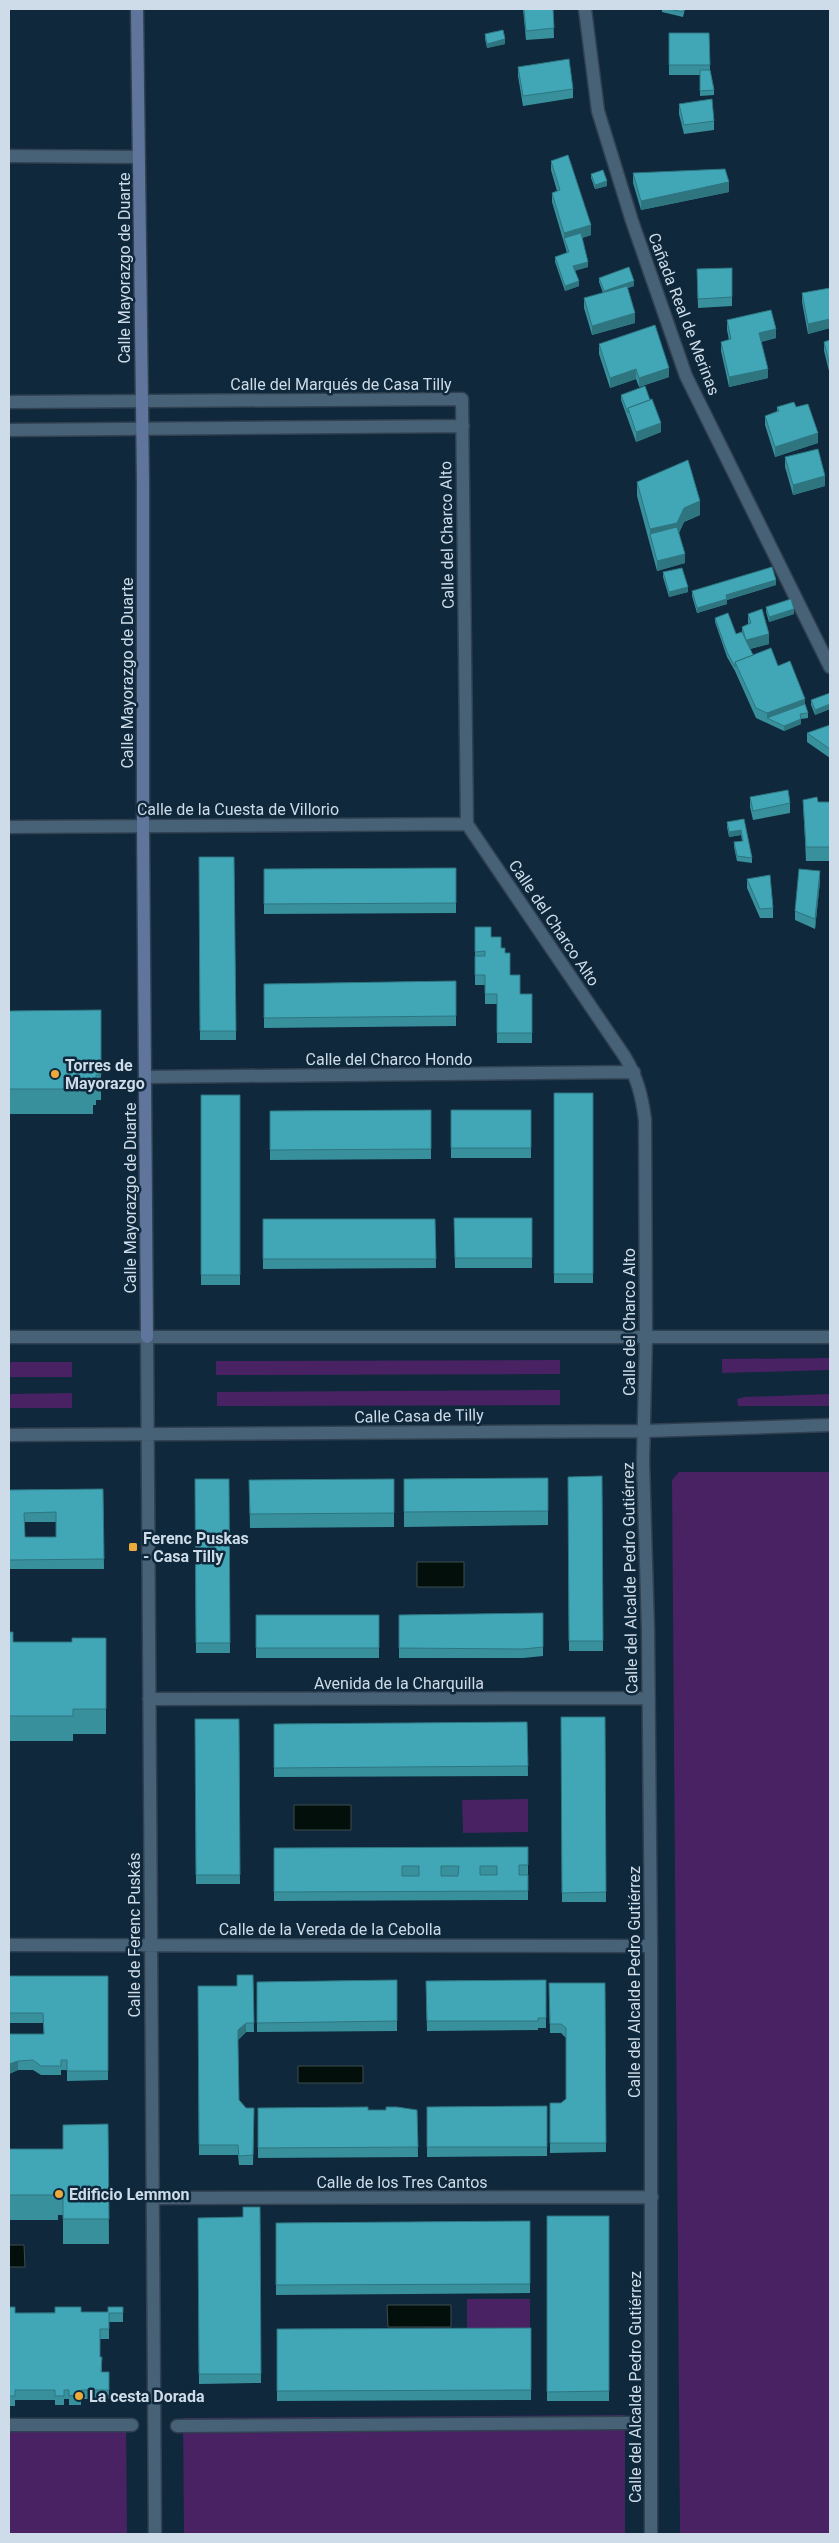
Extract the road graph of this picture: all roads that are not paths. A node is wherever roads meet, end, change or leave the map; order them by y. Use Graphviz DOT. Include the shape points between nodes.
graph roads {
  1 [pos="138,9"];
  2 [pos="585,9"];
  3 [pos="9,156"];
  4 [pos="139,157"];
  5 [pos="9,402"];
  6 [pos="141,402"];
  7 [pos="463,426"];
  8 [pos="142,429"];
  9 [pos="9,430"];
  10 [pos="830,667"];
  11 [pos="468,824"];
  12 [pos="143,826"];
  13 [pos="9,827"];
  14 [pos="634,1072"];
  15 [pos="145,1077"];
  16 [pos="9,1337"];
  17 [pos="147,1337"];
  18 [pos="646,1337"];
  19 [pos="830,1337"];
  20 [pos="830,1425"];
  21 [pos="645,1431"];
  22 [pos="9,1435"];
  23 [pos="147,1436"];
  24 [pos="649,1698"];
  25 [pos="149,1699"];
  26 [pos="150,1944"];
  27 [pos="9,1945"];
  28 [pos="651,1946"];
  29 [pos="652,2197"];
  30 [pos="152,2198"];
  31 [pos="630,2423"];
  32 [pos="132,2425"];
  33 [pos="9,2426"];
  34 [pos="177,2426"];
  35 [pos="155,2534"];
  36 [pos="651,2534"];
  1 -- 4 [label="street, Calle Mayorazgo de Duarte"];
  2 -- 10 [label="street, Cañada Real de Merinas" via="598,111 686,376"];
  3 -- 4 [label="street"];
  4 -- 6 [label="street, Calle Mayorazgo de Duarte"];
  5 -- 6 [label="street, Calle del Marqués de Casa Tilly"];
  6 -- 7 [label="street, Calle del Marqués de Casa Tilly" via="462,399"];
  6 -- 8 [label="street, Calle Mayorazgo de Duarte"];
  7 -- 8 [label="street"];
  7 -- 11 [label="street, Calle del Charco Alto"];
  8 -- 9 [label="street"];
  8 -- 12 [label="street, Calle Mayorazgo de Duarte"];
  11 -- 12 [label="street, Calle de la Cuesta de Villorio"];
  11 -- 14 [label="street, Calle del Charco Alto"];
  12 -- 13 [label="street, Calle de la Cuesta de Villorio"];
  12 -- 15 [label="street, Calle Mayorazgo de Duarte"];
  14 -- 15 [label="street, Calle del Charco Hondo"];
  14 -- 18 [label="street, Calle del Charco Alto" via="645,1120"];
  15 -- 17 [label="street, Calle Mayorazgo de Duarte"];
  16 -- 17 [label="street"];
  17 -- 18 [label="street"];
  17 -- 23 [label="street, Calle de Ferenc Puskás"];
  18 -- 19 [label="street"];
  18 -- 21 [label="street, Calle del Charco Alto"];
  20 -- 21 [label="street, Calle Casa de Tilly"];
  21 -- 23 [label="street, Calle Casa de Tilly"];
  21 -- 24 [label="street, Calle del Alcalde Pedro Gutiérrez"];
  22 -- 23 [label="street, Calle Casa de Tilly"];
  23 -- 25 [label="street, Calle de Ferenc Puskás"];
  24 -- 25 [label="street, Avenida de la Charquilla"];
  24 -- 28 [label="street, Calle del Alcalde Pedro Gutiérrez"];
  25 -- 26 [label="street, Calle de Ferenc Puskás"];
  26 -- 27 [label="street, Calle de la Vereda de la Cebolla"];
  26 -- 28 [label="street, Calle de la Vereda de la Cebolla"];
  26 -- 30 [label="street, Calle de Ferenc Puskás"];
  28 -- 29 [label="street, Calle del Alcalde Pedro Gutiérrez"];
  29 -- 30 [label="street, Calle de los Tres Cantos"];
  29 -- 36 [label="street, Calle del Alcalde Pedro Gutiérrez"];
  30 -- 35 [label="street, Calle de Ferenc Puskás"];
  31 -- 34 [label="street"];
  32 -- 33 [label="street"];
}
